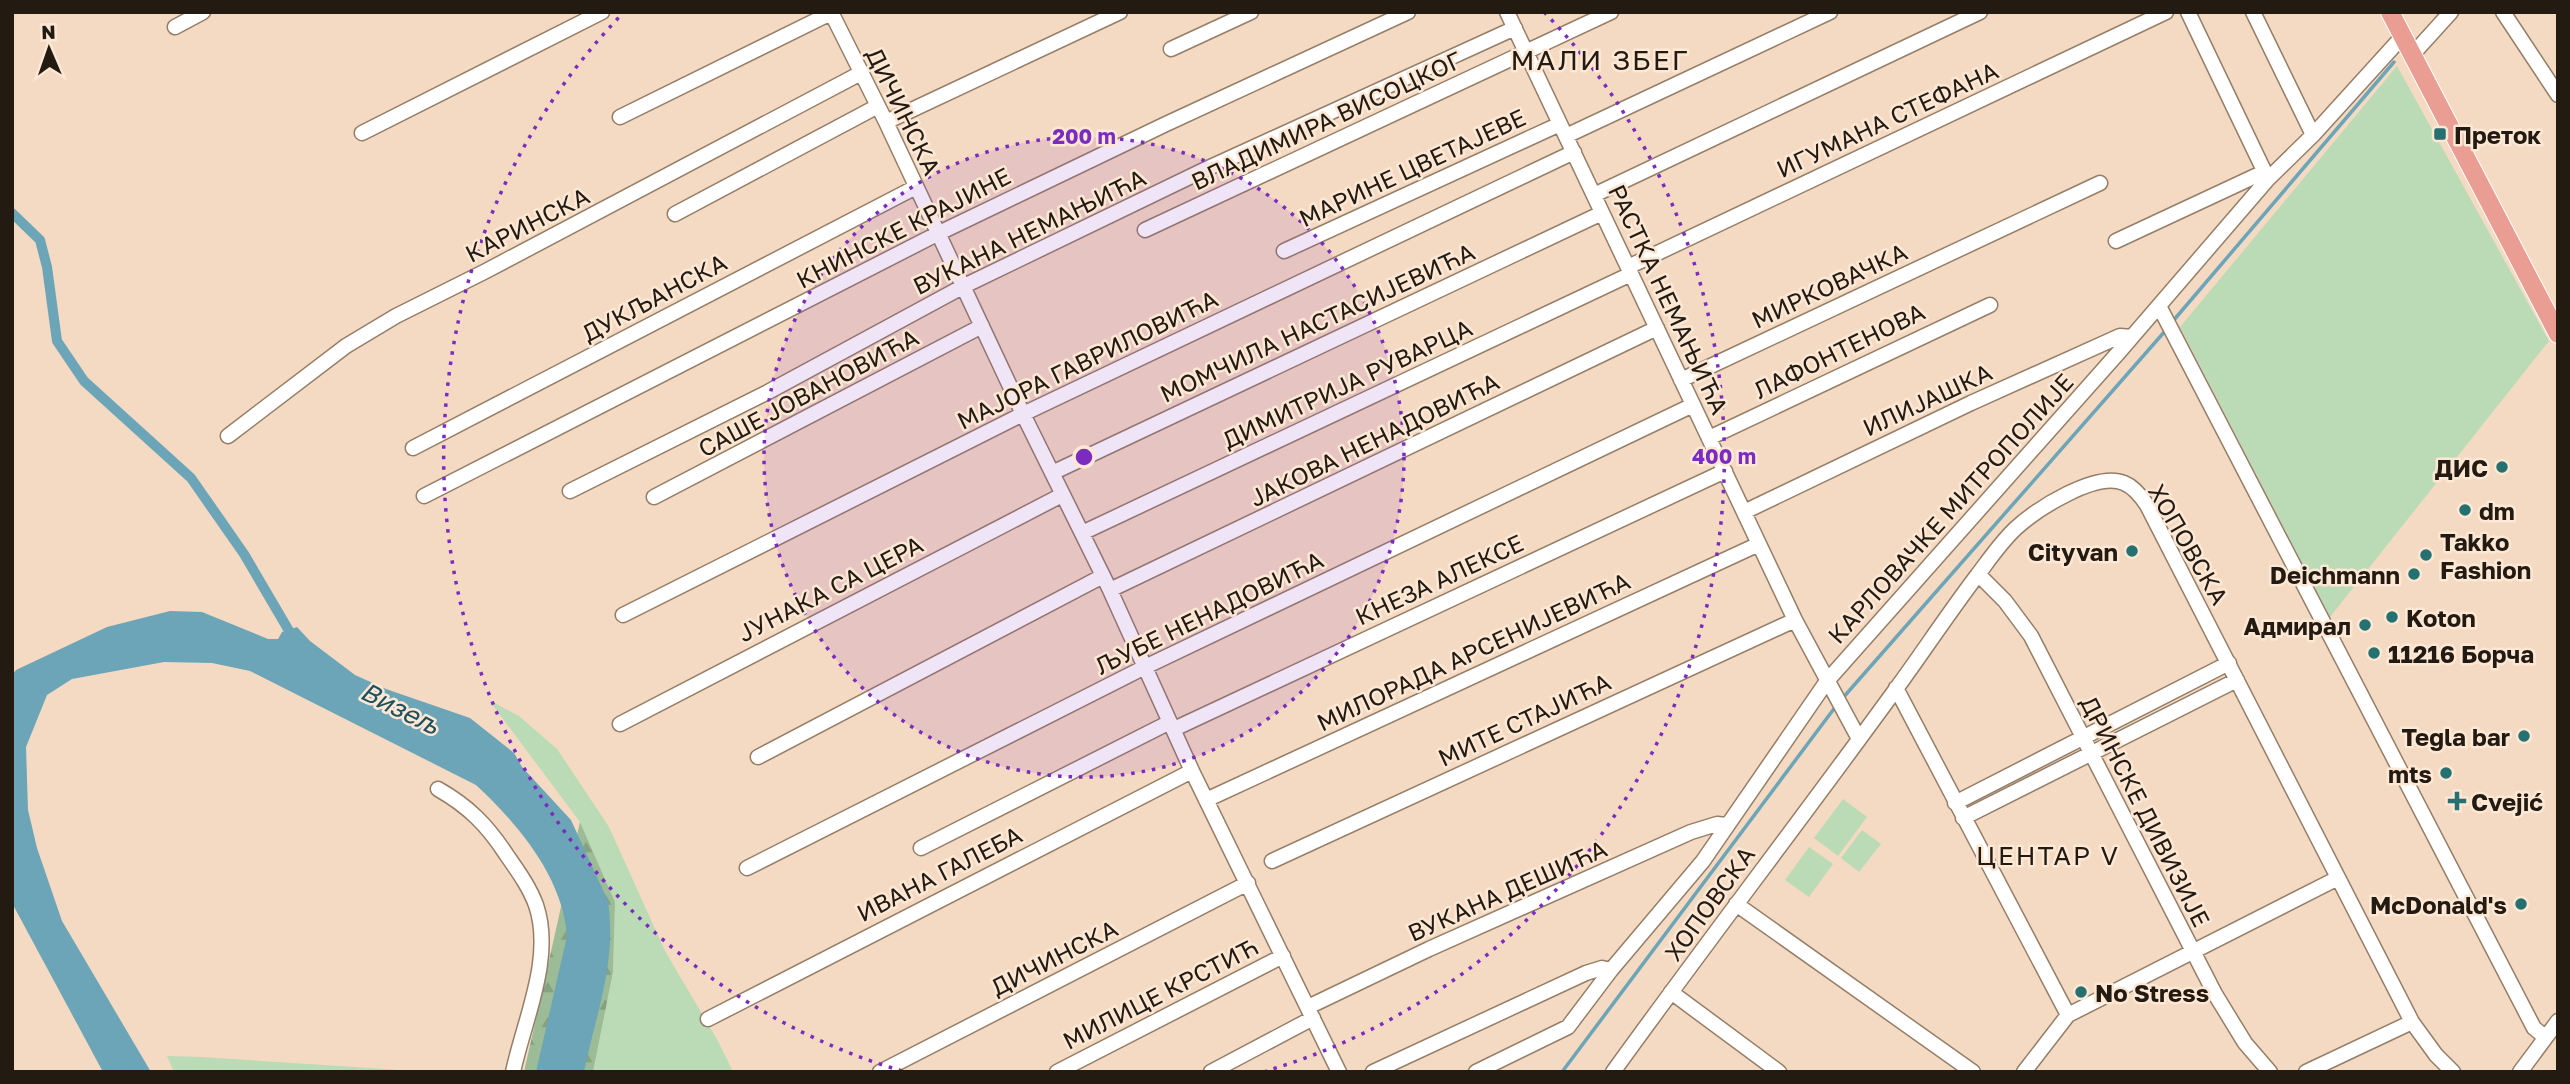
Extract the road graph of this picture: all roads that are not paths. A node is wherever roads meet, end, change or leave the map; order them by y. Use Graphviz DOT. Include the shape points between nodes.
graph roads {
  1 [pos="203,12"];
  2 [pos="602,12"];
  3 [pos="1120,12"];
  4 [pos="1251,12"];
  5 [pos="1408,12"];
  6 [pos="1507,12"];
  7 [pos="1611,12"];
  8 [pos="1830,12"];
  9 [pos="1980,12"];
  10 [pos="2166,12"];
  11 [pos="2188,12"];
  12 [pos="2253,12"];
  13 [pos="2390,12"];
  14 [pos="2451,12"];
  15 [pos="2503,12"];
  16 [pos="831,13"];
  17 [pos="175,27"];
  18 [pos="1515,28"];
  19 [pos="2402,37"];
  20 [pos="1171,50"];
  21 [pos="1526,52"];
  22 [pos="2412,55"];
  23 [pos="861,73"];
  24 [pos="2558,95"];
  25 [pos="878,106"];
  26 [pos="620,117"];
  27 [pos="886,122"];
  28 [pos="1563,130"];
  29 [pos="362,133"];
  30 [pos="2312,135"];
  31 [pos="1574,152"];
  32 [pos="2266,176"];
  33 [pos="2100,183"];
  34 [pos="916,187"];
  35 [pos="1594,195"];
  36 [pos="1602,213"];
  37 [pos="676,214"];
  38 [pos="1145,230"];
  39 [pos="937,234"];
  40 [pos="2116,241"];
  41 [pos="1283,251"];
  42 [pos="1630,270"];
  43 [pos="964,286"];
  44 [pos="1990,305"];
  45 [pos="2158,306"];
  46 [pos="982,326"];
  47 [pos="1657,328"];
  48 [pos="2558,334"];
  49 [pos="2132,337"];
  50 [pos="1681,380"];
  51 [pos="1693,405"];
  52 [pos="1023,414"];
  53 [pos="228,436"];
  54 [pos="1709,438"];
  55 [pos="413,448"];
  56 [pos="1724,471"];
  57 [pos="1052,473"];
  58 [pos="570,491"];
  59 [pos="1062,495"];
  60 [pos="424,496"];
  61 [pos="654,497"];
  62 [pos="1744,512"];
  63 [pos="1082,533"];
  64 [pos="1759,544"];
  65 [pos="1978,574"];
  66 [pos="1103,576"];
  67 [pos="1110,590"];
  68 [pos="624,615"];
  69 [pos="1795,620"];
  70 [pos="2229,663"];
  71 [pos="1145,667"];
  72 [pos="2237,680"];
  73 [pos="1827,681"];
  74 [pos="1896,688"];
  75 [pos="620,724"];
  76 [pos="1172,726"];
  77 [pos="1856,734"];
  78 [pos="2084,738"];
  79 [pos="2091,754"];
  80 [pos="758,757"];
  81 [pos="1192,771"];
  82 [pos="438,789"];
  83 [pos="1206,800"];
  84 [pos="1955,803"];
  85 [pos="1963,818"];
  86 [pos="1726,825"];
  87 [pos="921,848"];
  88 [pos="1272,861"];
  89 [pos="747,868"];
  90 [pos="2338,878"];
  91 [pos="1248,883"];
  92 [pos="1736,905"];
  93 [pos="2193,951"];
  94 [pos="1283,956"];
  95 [pos="1611,970"];
  96 [pos="1671,992"];
  97 [pos="1311,1013"];
  98 [pos="2068,1016"];
  99 [pos="708,1019"];
  100 [pos="2558,1021"];
  101 [pos="2412,1022"];
  102 [pos="2545,1037"];
  103 [pos="513,1072"];
  104 [pos="880,1072"];
  105 [pos="1057,1072"];
  106 [pos="1211,1072"];
  107 [pos="1339,1072"];
  108 [pos="1373,1072"];
  109 [pos="1476,1072"];
  110 [pos="1613,1072"];
  111 [pos="1779,1072"];
  112 [pos="1973,1072"];
  113 [pos="2024,1072"];
  114 [pos="2270,1072"];
  115 [pos="2306,1072"];
  116 [pos="2453,1072"];
  117 [pos="2520,1072"];
  1 -- 17 [label="street"];
  2 -- 29 [label="street"];
  3 -- 27 [label="street"];
  4 -- 20 [label="street"];
  5 -- 39 [label="street, КНИНСКЕ КРАЈИНЕ"];
  6 -- 18 [label="street, РАСТКА НЕМАЊИЋА"];
  7 -- 21 [label="street, ВЛАДИМИРА ВИСОЦКОГ"];
  8 -- 28 [label="street, МАРИНЕ ЦВЕТАЈЕВЕ"];
  9 -- 35 [label="street"];
  10 -- 42 [label="street, ИГУМАНА СТЕФАНА"];
  11 -- 32 [label="street"];
  12 -- 30 [label="street"];
  13 -- 19 [label="main road"];
  14 -- 22 [label="street"];
  15 -- 24 [label="street"];
  16 -- 23 [label="street, ДИЧИНСКА"];
  16 -- 26 [label="street"];
  18 -- 21 [label="street, РАСТКА НЕМАЊИЋА"];
  18 -- 43 [label="street, ВУКАНА НЕМАЊИЋА"];
  19 -- 22 [label="main road"];
  19 -- 30 [label="street, КАРЛОВАЧКЕ МИТРОПОЛИЈЕ"];
  21 -- 28 [label="street, РАСТКА НЕМАЊИЋА"];
  21 -- 38 [label="street, ВЛАДИМИРА ВИСОЦКОГ"];
  22 -- 48 [label="main road"];
  23 -- 25 [label="street, ДИЧИНСКА"];
  23 -- 53 [label="street, КАРИНСКА" via="396,316 346,346"];
  25 -- 27 [label="street, ДИЧИНСКА"];
  25 -- 37 [label="street"];
  27 -- 34 [label="street, ДИЧИНСКА"];
  28 -- 31 [label="street, РАСТКА НЕМАЊИЋА"];
  28 -- 41 [label="street, МАРИНЕ ЦВЕТАЈЕВЕ"];
  30 -- 32 [label="street, КАРЛОВАЧКЕ МИТРОПОЛИЈЕ"];
  31 -- 35 [label="street, РАСТКА НЕМАЊИЋА"];
  31 -- 52 [label="street, МАЈОРА ГАВРИЛОВИЋА"];
  32 -- 40 [label="street"];
  32 -- 45 [label="street, КАРЛОВАЧКЕ МИТРОПОЛИЈЕ"];
  33 -- 50 [label="street, МИРКОВАЧКА"];
  34 -- 39 [label="street, ДИЧИНСКА"];
  34 -- 55 [label="street, ДУКЉАНСКА"];
  35 -- 36 [label="street, РАСТКА НЕМАЊИЋА"];
  36 -- 42 [label="street, РАСТКА НЕМАЊИЋА"];
  36 -- 57 [label="street, МОМЧИЛА НАСТАСИЈЕВИЋА"];
  39 -- 43 [label="street, ДИЧИНСКА"];
  39 -- 60 [label="street, КНИНСКЕ КРАЈИНЕ"];
  42 -- 47 [label="street, РАСТКА НЕМАЊИЋА"];
  42 -- 63 [label="street, ДИМИТРИЈА РУВАРЦА"];
  43 -- 46 [label="street, ДИЧИНСКА"];
  43 -- 58 [label="street, ВУКАНА НЕМАЊИЋА"];
  44 -- 54 [label="street, ЛАФОНТЕНОВА"];
  45 -- 49 [label="street, КАРЛОВАЧКЕ МИТРОПОЛИЈЕ"];
  45 -- 102 [label="street" via="2534,1028"];
  46 -- 52 [label="street, ДИЧИНСКА"];
  46 -- 61 [label="street, САШЕ ЈОВАНОВИЋА"];
  47 -- 50 [label="street, РАСТКА НЕМАЊИЋА"];
  47 -- 67 [label="street, ЈАКОВА НЕНАДОВИЋА"];
  49 -- 62 [label="street, ИЛИЈАШКА" via="2123,335 1971,403"];
  49 -- 73 [label="street, КАРЛОВАЧКЕ МИТРОПОЛИЈЕ"];
  50 -- 51 [label="street, РАСТКА НЕМАЊИЋА"];
  51 -- 54 [label="street, РАСТКА НЕМАЊИЋА"];
  51 -- 71 [label="street, ЉУБЕ НЕНАДОВИЋА"];
  52 -- 57 [label="street, ДИЧИНСКА"];
  52 -- 68 [label="street, МАЈОРА ГАВРИЛОВИЋА"];
  54 -- 56 [label="street, РАСТКА НЕМАЊИЋА"];
  56 -- 62 [label="street, РАСТКА НЕМАЊИЋА"];
  56 -- 76 [label="street, КНЕЗА АЛЕКСЕ"];
  57 -- 59 [label="street, ДИЧИНСКА"];
  59 -- 63 [label="street, ДИЧИНСКА"];
  59 -- 75 [label="street, ЈУНАКА СА ЦЕРА"];
  62 -- 64 [label="street, РАСТКА НЕМАЊИЋА"];
  63 -- 66 [label="street, ДИЧИНСКА"];
  64 -- 69 [label="street, РАСТКА НЕМАЊИЋА"];
  64 -- 83 [label="street, МИЛОРАДА АРСЕНИЈЕВИЋА"];
  65 -- 70 [label="street, ХОПОВСКА" via="2017,527 2058,500 2103,481 2126,484 2147,505"];
  65 -- 74 [label="street, ХОПОВСКА"];
  65 -- 78 [label="street, ДРИНСКЕ ДИВИЗИЈЕ" via="2020,618"];
  66 -- 67 [label="street, ДИЧИНСКА"];
  66 -- 80 [label="street"];
  67 -- 71 [label="street, ДИЧИНСКА"];
  69 -- 73 [label="street, РАСТКА НЕМАЊИЋА"];
  69 -- 88 [label="street, МИТЕ СТАЈИЋА"];
  70 -- 72 [label="street, ХОПОВСКА"];
  70 -- 78 [label="street"];
  71 -- 76 [label="street, ДИЧИНСКА"];
  71 -- 89 [label="street, ЉУБЕ НЕНАДОВИЋА"];
  72 -- 79 [label="street"];
  72 -- 90 [label="street, ХОПОВСКА"];
  73 -- 77 [label="street, РАСТКА НЕМАЊИЋА"];
  73 -- 86 [label="street, КАРЛОВАЧКЕ МИТРОПОЛИЈЕ"];
  74 -- 77 [label="street, ХОПОВСКА"];
  74 -- 84 [label="street"];
  76 -- 81 [label="street, ДИЧИНСКА"];
  76 -- 87 [label="street"];
  77 -- 92 [label="street, ХОПОВСКА"];
  78 -- 79 [label="street, ДРИНСКЕ ДИВИЗИЈЕ"];
  78 -- 84 [label="street"];
  79 -- 85 [label="street"];
  79 -- 93 [label="street, ДРИНСКЕ ДИВИЗИЈЕ"];
  81 -- 83 [label="street, ДИЧИНСКА"];
  81 -- 99 [label="street, ИВАНА ГАЛЕБА"];
  82 -- 103 [label="street" via="481,821 516,868 536,906 538,976"];
  83 -- 91 [label="street, ДИЧИНСКА"];
  84 -- 85 [label="street"];
  85 -- 98 [label="street"];
  86 -- 95 [label="street, КАРЛОВАЧКЕ МИТРОПОЛИЈЕ" via="1703,861"];
  86 -- 97 [label="street, ВУКАНА ДЕШИЋА" via="1691,832 1429,949"];
  90 -- 93 [label="street"];
  90 -- 101 [label="street, ХОПОВСКА"];
  91 -- 94 [label="street, ДИЧИНСКА"];
  91 -- 104 [label="street, ДИЧИНСКА"];
  92 -- 96 [label="street, ХОПОВСКА"];
  92 -- 112 [label="street"];
  93 -- 98 [label="street"];
  93 -- 114 [label="street, ДРИНСКЕ ДИВИЗИЈЕ" via="2232,1023"];
  94 -- 97 [label="street, ДИЧИНСКА"];
  94 -- 105 [label="street, МИЛИЦЕ КРСТИЋ"];
  95 -- 108 [label="street" via="1586,973"];
  95 -- 109 [label="street, КАРЛОВАЧКЕ МИТРОПОЛИЈЕ" via="1568,1027"];
  96 -- 110 [label="street, ХОПОВСКА"];
  96 -- 111 [label="street"];
  97 -- 106 [label="street, ВУКАНА ДЕШИЋА"];
  97 -- 107 [label="street, ДИЧИНСКА"];
  98 -- 113 [label="street"];
  100 -- 102 [label="street"];
  101 -- 115 [label="street"];
  101 -- 116 [label="street, ХОПОВСКА"];
  102 -- 117 [label="street"];
}
